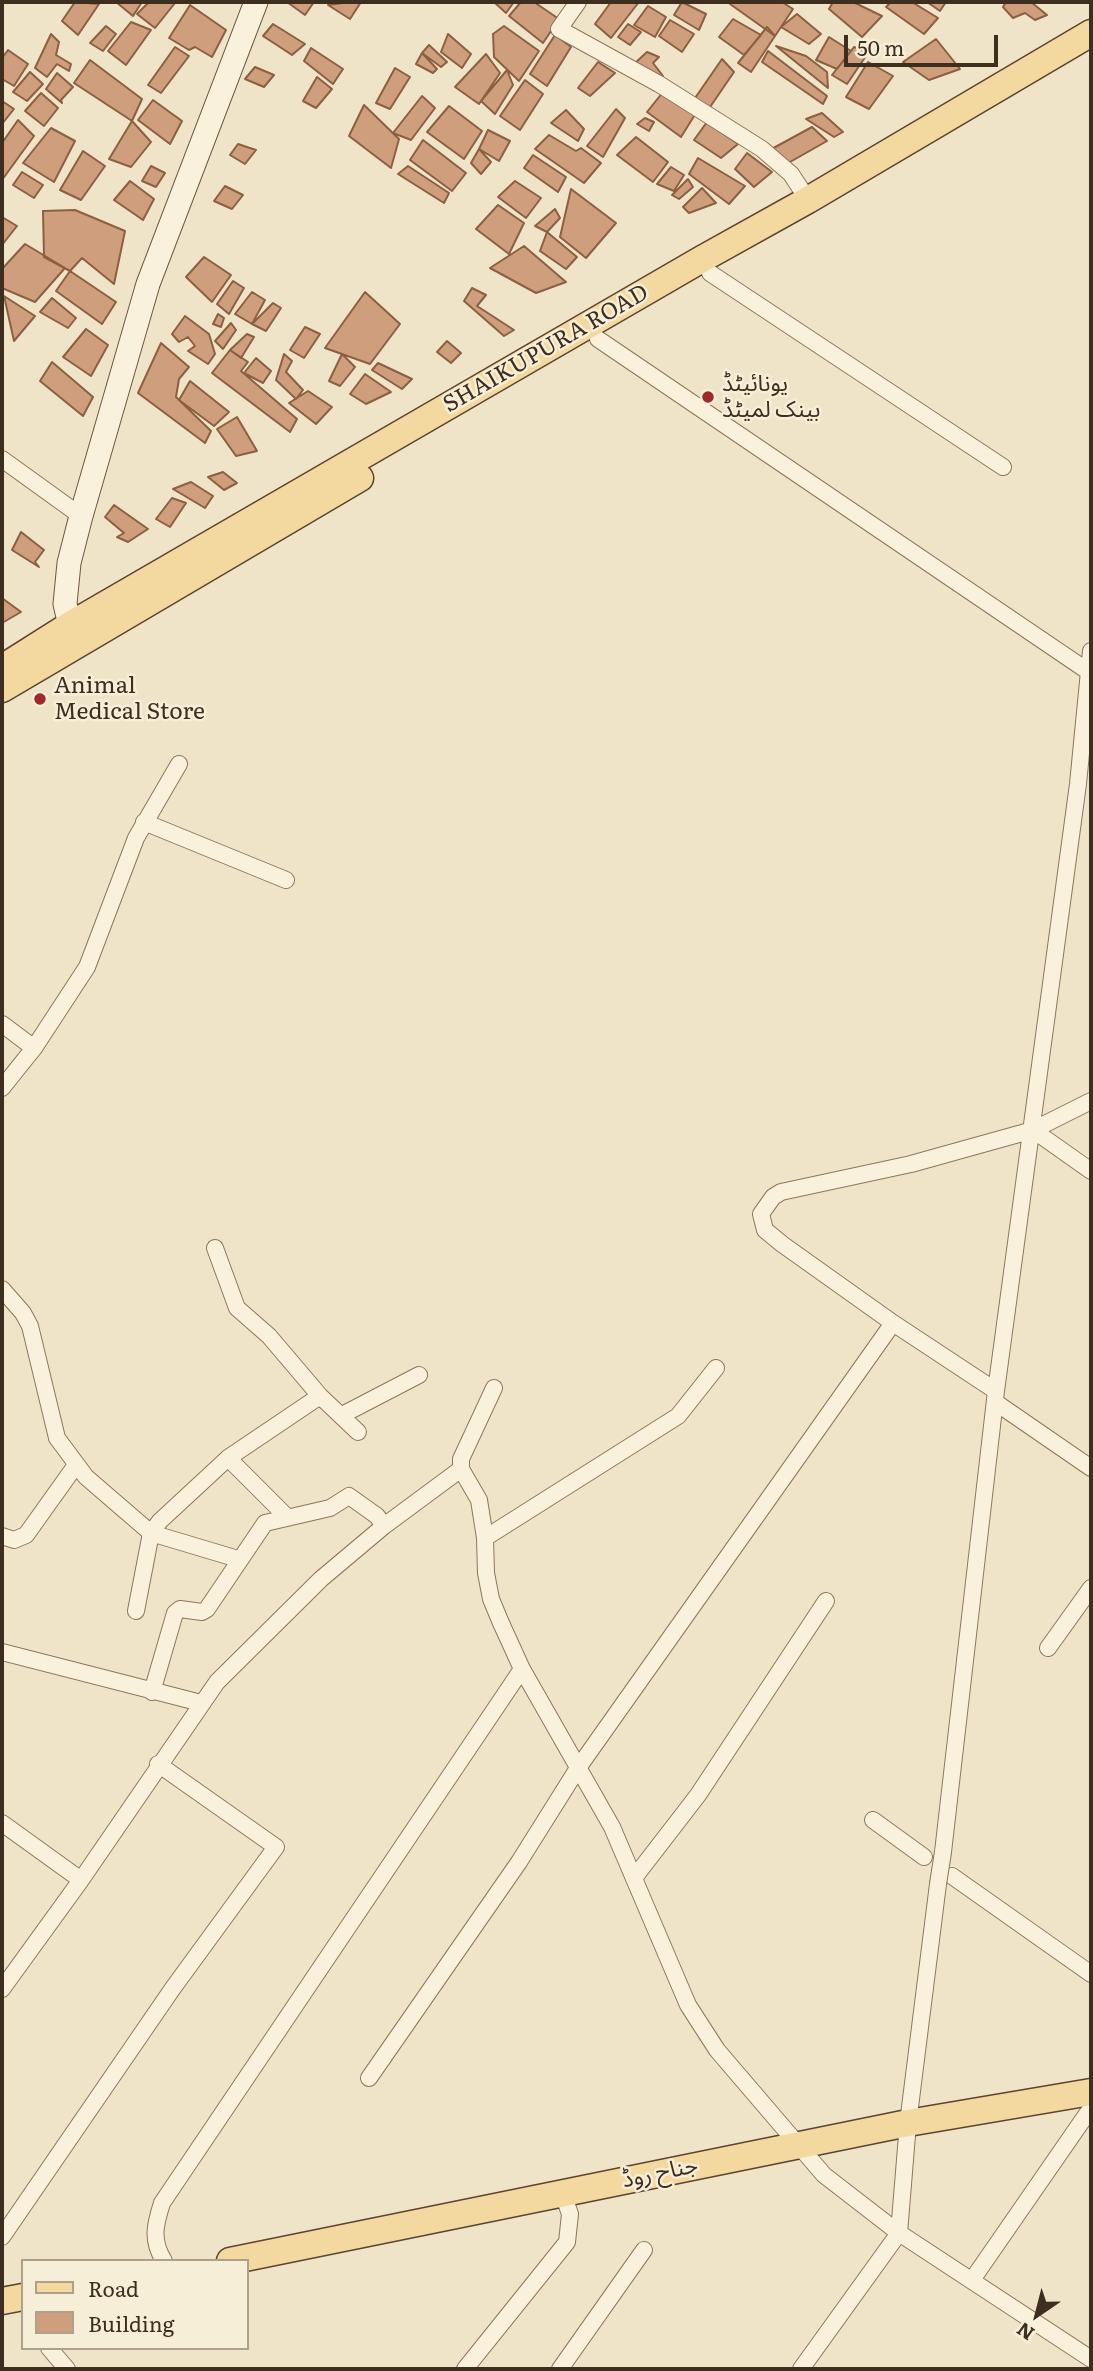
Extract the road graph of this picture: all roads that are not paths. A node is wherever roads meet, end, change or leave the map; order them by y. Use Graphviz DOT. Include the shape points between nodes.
graph roads {
  1 [pos="257,2"];
  2 [pos="578,2"];
  3 [pos="1091,33"];
  4 [pos="1091,53"];
  5 [pos="808,200"];
  6 [pos="710,273"];
  7 [pos="598,339"];
  8 [pos="2,459"];
  9 [pos="1003,467"];
  10 [pos="81,516"];
  11 [pos="76,633"];
  12 [pos="1091,651"];
  13 [pos="2,668"];
  14 [pos="1088,672"];
  15 [pos="2,688"];
  16 [pos="179,764"];
  17 [pos="144,822"];
  18 [pos="286,880"];
  19 [pos="2,1024"];
  20 [pos="34,1048"];
  21 [pos="2,1088"];
  22 [pos="1091,1101"];
  23 [pos="1033,1130"];
  24 [pos="1091,1171"];
  25 [pos="215,1248"];
  26 [pos="2,1289"];
  27 [pos="893,1323"];
  28 [pos="716,1368"];
  29 [pos="419,1374"];
  30 [pos="494,1388"];
  31 [pos="320,1396"];
  32 [pos="996,1396"];
  33 [pos="342,1415"];
  34 [pos="358,1432"];
  35 [pos="228,1458"];
  36 [pos="76,1465"];
  37 [pos="1091,1468"];
  38 [pos="461,1469"];
  39 [pos="287,1517"];
  40 [pos="384,1526"];
  41 [pos="151,1532"];
  42 [pos="2,1536"];
  43 [pos="485,1538"];
  44 [pos="238,1559"];
  45 [pos="1091,1588"];
  46 [pos="826,1601"];
  47 [pos="136,1611"];
  48 [pos="1048,1648"];
  49 [pos="2,1652"];
  50 [pos="522,1669"];
  51 [pos="152,1692"];
  52 [pos="201,1703"];
  53 [pos="158,1764"];
  54 [pos="578,1768"];
  55 [pos="873,1820"];
  56 [pos="2,1823"];
  57 [pos="924,1857"];
  58 [pos="634,1878"];
  59 [pos="81,1880"];
  60 [pos="945,1880"];
  61 [pos="1091,1974"];
  62 [pos="2,1989"];
  63 [pos="369,2078"];
  64 [pos="1091,2092"];
  65 [pos="1091,2108"];
  66 [pos="908,2123"];
  67 [pos="796,2145"];
  68 [pos="563,2194"];
  69 [pos="900,2233"];
  70 [pos="2,2237"];
  71 [pos="644,2250"];
  72 [pos="163,2259"];
  73 [pos="240,2259"];
  74 [pos="972,2280"];
  75 [pos="51,2350"];
  76 [pos="1091,2359"];
  77 [pos="67,2369"];
  78 [pos="465,2369"];
  79 [pos="560,2369"];
  80 [pos="801,2369"];
  1 -- 10 [label="street" via="148,284"];
  2 -- 5 [label="street" via="559,29 659,84 762,149 791,174"];
  3 -- 5 [label="main road, SHAIKUPURA ROAD"];
  4 -- 6 [label="main road, SHAIKUPURA ROAD"];
  5 -- 11 [label="main road, SHAIKUPURA ROAD"];
  6 -- 7 [label="main road, SHAIKUPURA ROAD"];
  6 -- 9 [label="street"];
  7 -- 11 [label="main road, SHAIKUPURA ROAD"];
  7 -- 14 [label="street"];
  8 -- 10 [label="street"];
  10 -- 11 [label="street" via="65,604"];
  11 -- 13 [label="main road, SHAIKUPURA ROAD"];
  11 -- 15 [label="main road, SHAIKUPURA ROAD"];
  12 -- 14 [label="street"];
  14 -- 23 [label="street" via="1078,785"];
  16 -- 17 [label="street"];
  17 -- 18 [label="street"];
  17 -- 20 [label="street" via="87,967"];
  19 -- 20 [label="street"];
  20 -- 21 [label="street"];
  22 -- 23 [label="street"];
  23 -- 24 [label="street"];
  23 -- 27 [label="street" via="911,1164 781,1192 766,1206 761,1214 765,1230"];
  23 -- 32 [label="street"];
  25 -- 31 [label="street" via="237,1308 269,1336"];
  26 -- 36 [label="street" via="30,1326 57,1438"];
  27 -- 32 [label="street"];
  27 -- 54 [label="street"];
  28 -- 43 [label="street" via="678,1416"];
  29 -- 33 [label="street"];
  30 -- 38 [label="street" via="461,1459"];
  31 -- 33 [label="street"];
  31 -- 35 [label="street"];
  32 -- 37 [label="street"];
  32 -- 60 [label="street, bridge" via="943,1852"];
  33 -- 34 [label="street"];
  35 -- 39 [label="street"];
  35 -- 41 [label="street"];
  36 -- 41 [label="street"];
  36 -- 42 [label="street" via="26,1535 14,1540"];
  38 -- 40 [label="street"];
  38 -- 43 [label="street" via="479,1500"];
  39 -- 40 [label="street" via="330,1508 349,1496"];
  39 -- 44 [label="street" via="265,1523"];
  40 -- 52 [label="street" via="254,1642"];
  41 -- 44 [label="street"];
  41 -- 47 [label="street"];
  43 -- 50 [label="street" via="491,1599"];
  44 -- 51 [label="street" via="207,1609 175,1613"];
  45 -- 48 [label="street"];
  46 -- 58 [label="street" via="698,1794"];
  49 -- 51 [label="street"];
  50 -- 54 [label="street"];
  50 -- 72 [label="street" via="162,2203 153,2228"];
  51 -- 52 [label="street"];
  52 -- 53 [label="street"];
  53 -- 59 [label="street"];
  53 -- 70 [label="street" via="276,1847"];
  54 -- 58 [label="street" via="612,1827"];
  54 -- 63 [label="street" via="519,1862"];
  55 -- 57 [label="street"];
  56 -- 59 [label="street"];
  58 -- 67 [label="street" via="688,2005 717,2050"];
  59 -- 62 [label="street"];
  60 -- 61 [label="street"];
  60 -- 66 [label="street"];
  64 -- 66 [label="main road, جناح روڈ"];
  65 -- 74 [label="street"];
  66 -- 67 [label="main road, جناح روڈ"];
  66 -- 69 [label="street"];
  67 -- 68 [label="main road, جناح روڈ"];
  67 -- 69 [label="street" via="824,2175"];
  68 -- 73 [label="main road, جناح روڈ"];
  68 -- 78 [label="street" via="570,2214 567,2242"];
  69 -- 74 [label="street"];
  69 -- 80 [label="street"];
  71 -- 79 [label="street"];
  74 -- 76 [label="street"];
  75 -- 77 [label="street"];
}
